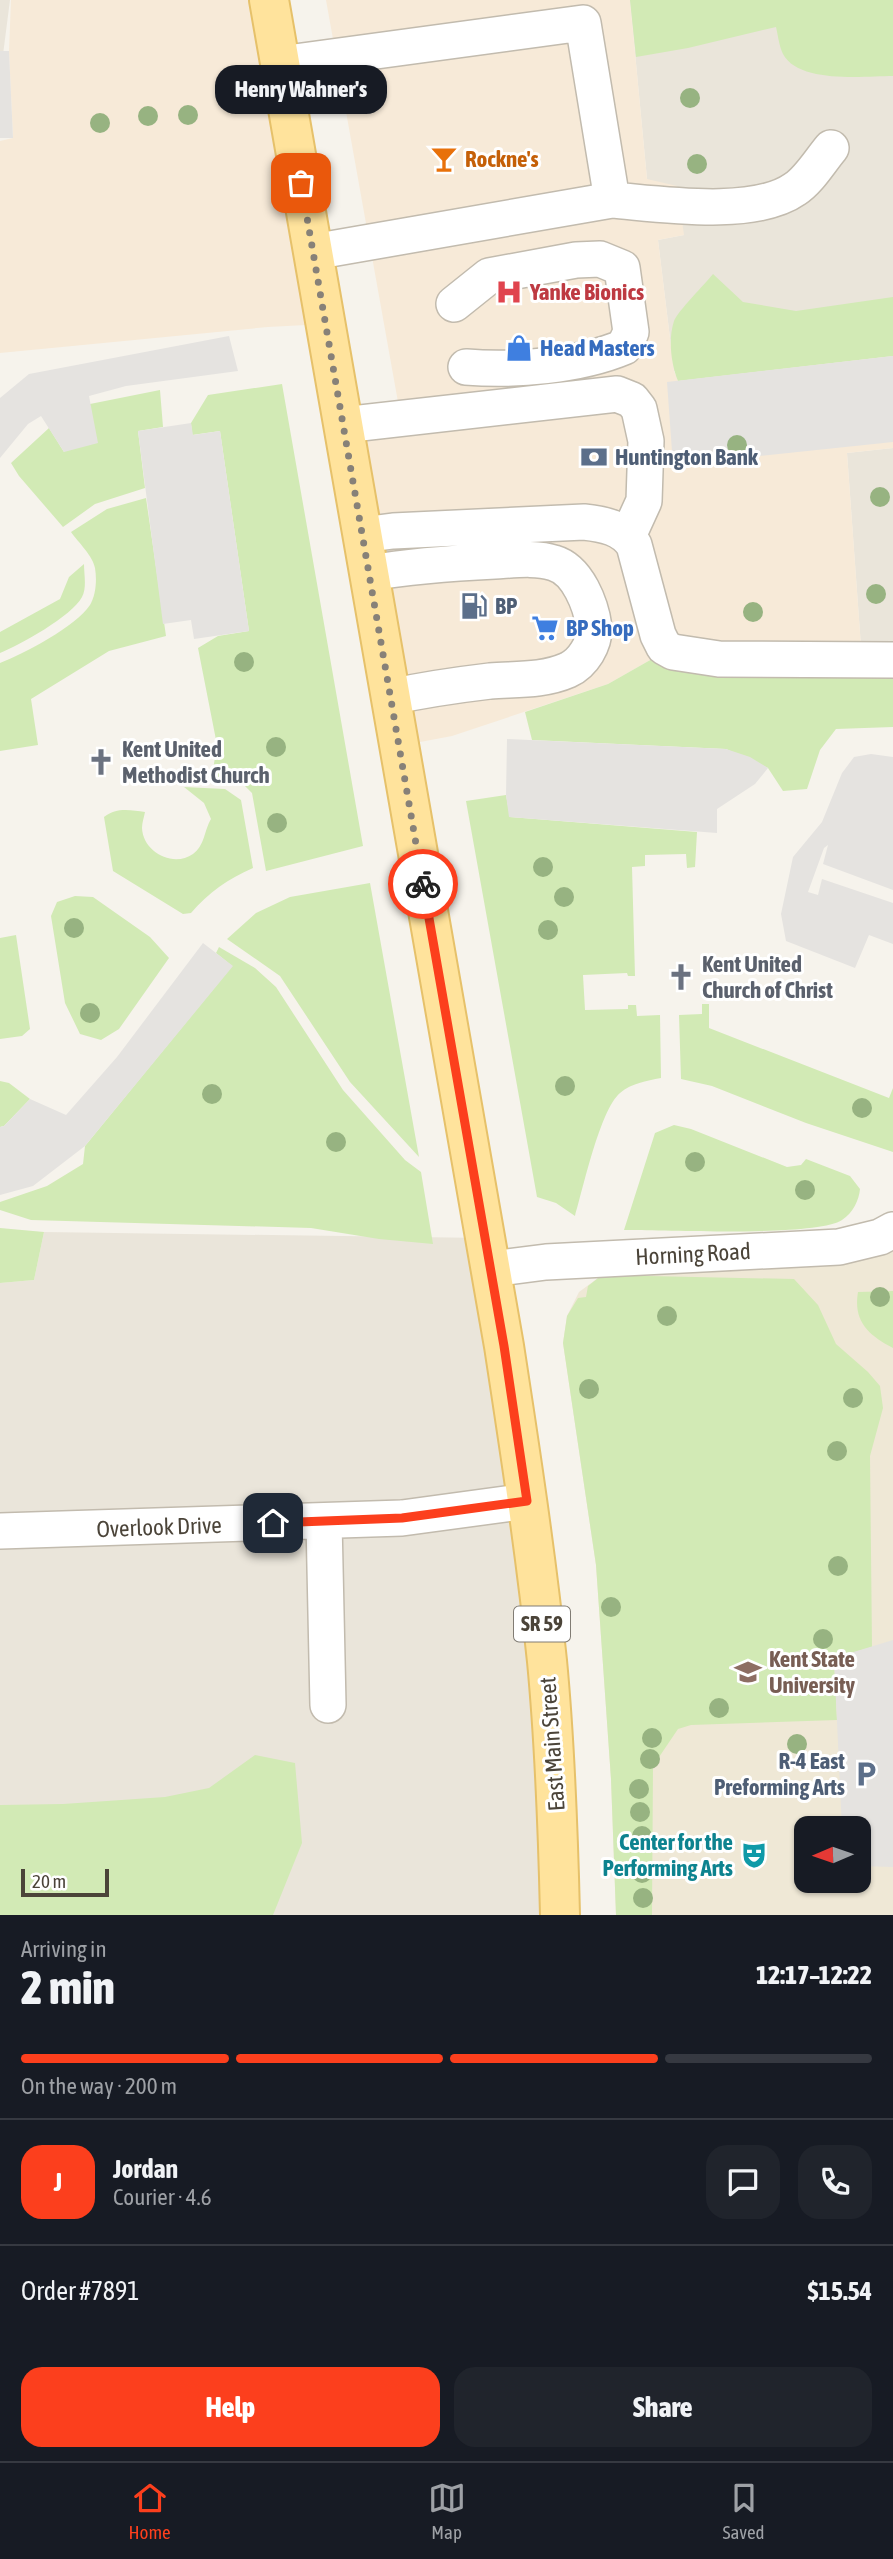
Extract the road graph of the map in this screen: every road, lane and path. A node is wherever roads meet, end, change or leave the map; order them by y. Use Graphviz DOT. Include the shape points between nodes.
graph roads {
  1 [pos="269,0"];
  2 [pos="280,64"];
  3 [pos="831,148"];
  4 [pos="612,200"];
  5 [pos="313,252"];
  6 [pos="454,304"];
  7 [pos="466,367"];
  8 [pos="343,425"];
  9 [pos="362,535"];
  10 [pos="628,536"];
  11 [pos="369,573"];
  12 [pos="893,660"];
  13 [pos="390,697"];
  14 [pos="893,1230"];
  15 [pos="491,1269"];
  16 [pos="527,1501"];
  17 [pos="324,1521"];
  18 [pos="0,1531"];
  19 [pos="328,1705"];
  20 [pos="560,1915"];
  1 -- 2 [label="main road, East Main Street / SR 59"];
  2 -- 4 [label="street" via="583,23"];
  2 -- 5 [label="main road, East Main Street / SR 59"];
  3 -- 4 [label="street" via="797,188 775,200 695,207"];
  4 -- 5 [label="street"];
  5 -- 8 [label="main road, East Main Street / SR 59"];
  6 -- 7 [label="street" via="489,276 576,260 600,259 622,268 631,332 624,347 601,357 502,370"];
  8 -- 9 [label="main road, East Main Street / SR 59"];
  8 -- 10 [label="street" via="617,394 639,409 646,441 644,500"];
  9 -- 10 [label="street" via="584,522"];
  9 -- 11 [label="main road, East Main Street / SR 59"];
  10 -- 12 [label="street" via="658,635 673,652 719,659"];
  11 -- 13 [label="main road, East Main Street / SR 59"];
  11 -- 13 [label="street" via="441,563 555,563 584,592 592,614 594,635 583,659 569,669 540,679 440,686"];
  13 -- 15 [label="main road, East Main Street / SR 59"];
  14 -- 15 [label="street, Horning Road" via="839,1247 546,1262"];
  15 -- 16 [label="main road, East Main Street / SR 59"];
  16 -- 17 [label="street, Overlook Drive" via="402,1518"];
  16 -- 20 [label="main road, East Main Street / SR 59" via="547,1662"];
  17 -- 18 [label="street, Overlook Drive"];
  17 -- 19 [label="street"];
}
